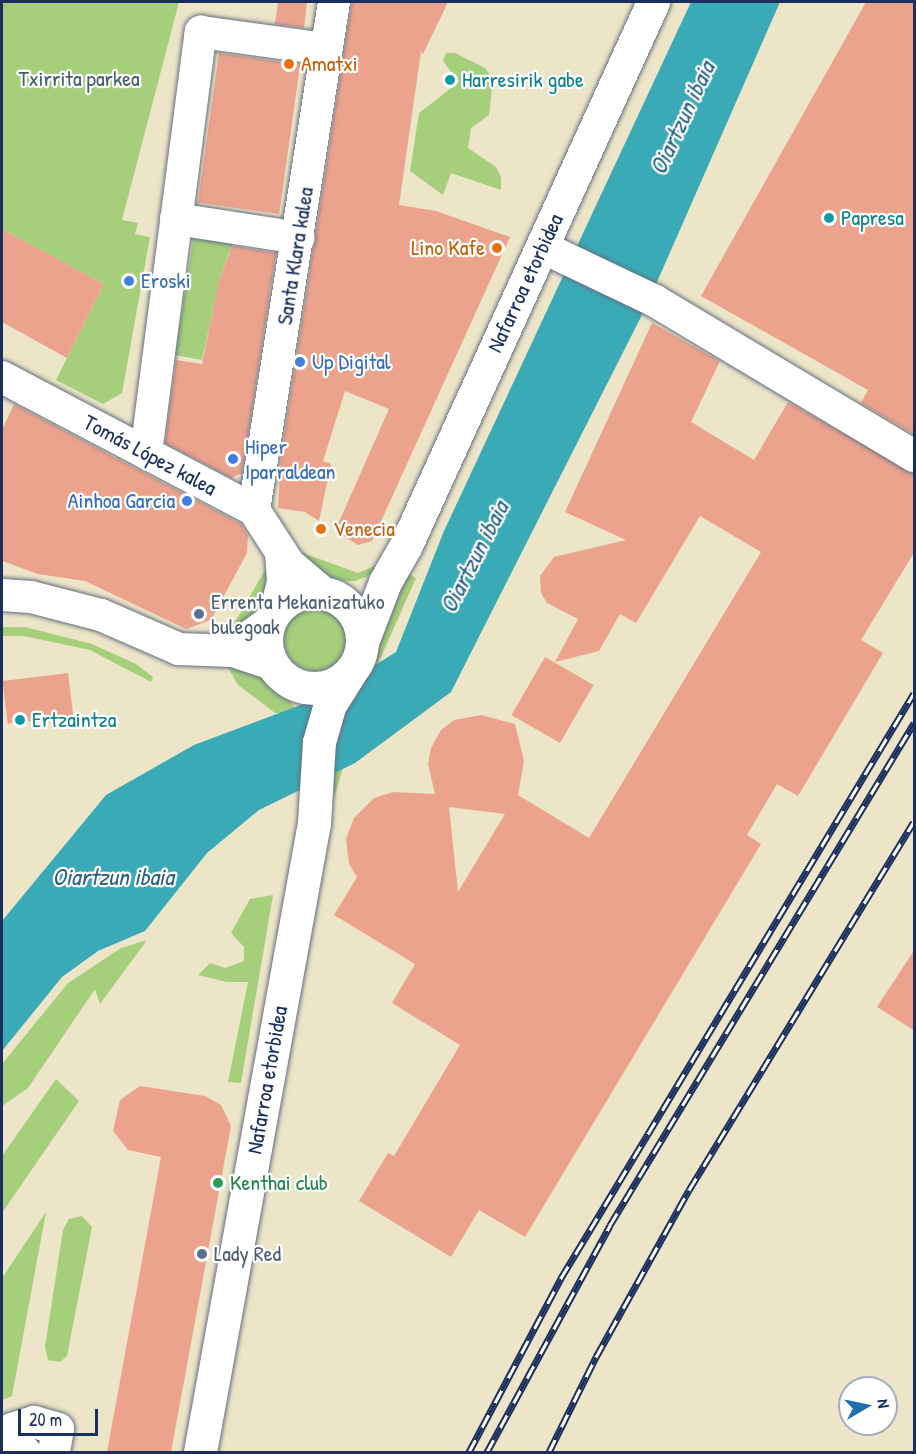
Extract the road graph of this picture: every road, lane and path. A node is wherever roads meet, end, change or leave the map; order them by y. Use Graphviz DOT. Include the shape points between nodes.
graph roads {
  1 [pos="334,2"];
  2 [pos="653,2"];
  3 [pos="325,49"];
  4 [pos="176,219"];
  5 [pos="299,238"];
  6 [pos="553,252"];
  7 [pos="2,377"];
  8 [pos="146,453"];
  9 [pos="915,456"];
  10 [pos="254,510"];
  11 [pos="281,552"];
  12 [pos="395,563"];
  13 [pos="2,596"];
  14 [pos="331,596"];
  15 [pos="272,616"];
  16 [pos="362,642"];
  17 [pos="219,650"];
  18 [pos="350,673"];
  19 [pos="282,674"];
  20 [pos="319,742"];
  21 [pos="25,1452"];
  22 [pos="54,1452"];
  23 [pos="200,1452"];
  1 -- 3 [label="street, Santa Klara kalea"];
  2 -- 6 [label="main road, Nafarroa etorbidea"];
  3 -- 4 [label="street" via="201,32"];
  3 -- 5 [label="street, Santa Klara kalea"];
  4 -- 5 [label="street"];
  4 -- 8 [label="street"];
  5 -- 10 [label="street, Santa Klara kalea"];
  6 -- 9 [label="street" via="655,301"];
  6 -- 12 [label="main road, Nafarroa etorbidea"];
  7 -- 8 [label="street, Tomás López kalea"];
  8 -- 10 [label="street, Tomás López kalea"];
  10 -- 11 [label="street, Tomás López kalea" via="272,532"];
  11 -- 14 [label="street, Tomás López kalea" via="299,575"];
  11 -- 15 [label="street, Tomás López kalea" via="282,581"];
  12 -- 14 [label="main road, Nafarroa etorbidea" via="370,584"];
  12 -- 16 [label="main road, Nafarroa etorbidea"];
  13 -- 17 [label="street" via="31,597 92,612 179,649"];
  14 -- 15 [label="main road" via="301,593"];
  14 -- 16 [label="main road" via="354,613"];
  15 -- 17 [label="street" via="246,639"];
  15 -- 19 [label="main road" via="266,643"];
  16 -- 18 [label="main road"];
  17 -- 19 [label="street" via="247,653"];
  18 -- 19 [label="main road" via="334,684 316,689"];
  18 -- 20 [label="main road, Nafarroa etorbidea" via="329,706"];
  19 -- 20 [label="main road, Nafarroa etorbidea" via="308,711"];
  20 -- 23 [label="main road, Nafarroa etorbidea" via="314,823"];
  21 -- 22 [label="street" via="14,1442 12,1429 34,1422 58,1430"];
}
